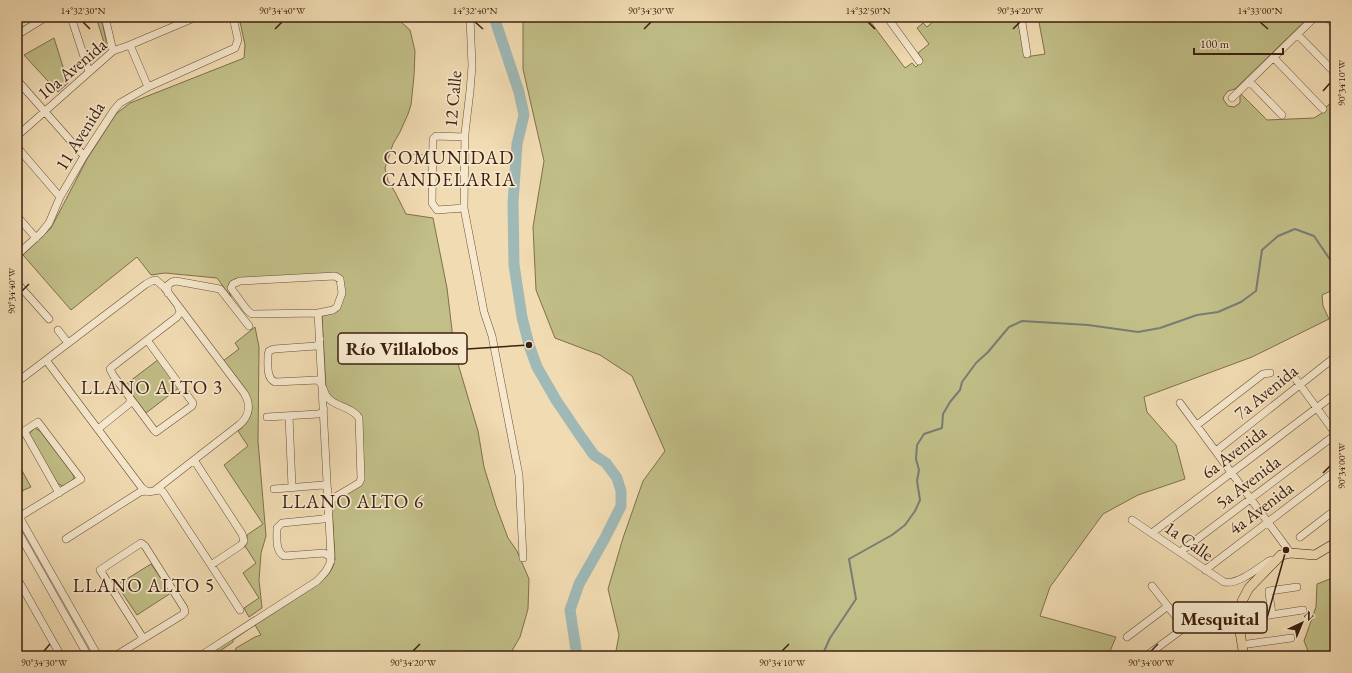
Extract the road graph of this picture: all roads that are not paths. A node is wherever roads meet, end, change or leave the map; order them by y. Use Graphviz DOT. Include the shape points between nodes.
graph roads {
  1 [pos="46,17"];
  2 [pos="71,17"];
  3 [pos="106,17"];
  4 [pos="196,17"];
  5 [pos="233,17"];
  6 [pos="470,17"];
  7 [pos="887,17"];
  8 [pos="1021,17"];
  9 [pos="1315,17"];
  10 [pos="1327,17"];
  11 [pos="1335,26"];
  12 [pos="17,35"];
  13 [pos="1298,35"];
  14 [pos="130,45"];
  15 [pos="113,51"];
  16 [pos="1027,54"];
  17 [pos="1274,58"];
  18 [pos="919,60"];
  19 [pos="89,72"];
  20 [pos="1335,73"];
  21 [pos="17,80"];
  22 [pos="1249,81"];
  23 [pos="148,87"];
  24 [pos="1232,98"];
  25 [pos="1323,109"];
  26 [pos="44,112"];
  27 [pos="1282,115"];
  28 [pos="17,136"];
  29 [pos="465,137"];
  30 [pos="17,147"];
  31 [pos="84,156"];
  32 [pos="412,158"];
  33 [pos="433,158"];
  34 [pos="60,197"];
  35 [pos="464,208"];
  36 [pos="17,216"];
  37 [pos="36,238"];
  38 [pos="17,255"];
  39 [pos="154,280"];
  40 [pos="176,281"];
  41 [pos="17,283"];
  42 [pos="168,293"];
  43 [pos="178,306"];
  44 [pos="318,313"];
  45 [pos="49,319"];
  46 [pos="249,326"];
  47 [pos="58,330"];
  48 [pos="320,339"];
  49 [pos="147,340"];
  50 [pos="68,343"];
  51 [pos="1335,357"];
  52 [pos="46,360"];
  53 [pos="1270,374"];
  54 [pos="1292,374"];
  55 [pos="17,382"];
  56 [pos="1298,385"];
  57 [pos="322,388"];
  58 [pos="1335,394"];
  59 [pos="130,398"];
  60 [pos="1180,403"];
  61 [pos="324,409"];
  62 [pos="1316,409"];
  63 [pos="289,416"];
  64 [pos="267,417"];
  65 [pos="1197,425"];
  66 [pos="98,428"];
  67 [pos="1335,434"];
  68 [pos="1216,451"];
  69 [pos="194,460"];
  70 [pos="1335,471"];
  71 [pos="1232,473"];
  72 [pos="292,487"];
  73 [pos="274,489"];
  74 [pos="154,490"];
  75 [pos="328,490"];
  76 [pos="146,491"];
  77 [pos="59,493"];
  78 [pos="1251,498"];
  79 [pos="329,509"];
  80 [pos="1335,510"];
  81 [pos="18,515"];
  82 [pos="1132,520"];
  83 [pos="1268,522"];
  84 [pos="17,530"];
  85 [pos="1152,533"];
  86 [pos="1300,537"];
  87 [pos="66,539"];
  88 [pos="1335,543"];
  89 [pos="1180,552"];
  90 [pos="1290,554"];
  91 [pos="523,558"];
  92 [pos="331,561"];
  93 [pos="1275,561"];
  94 [pos="211,565"];
  95 [pos="1205,570"];
  96 [pos="17,578"];
  97 [pos="20,586"];
  98 [pos="1152,586"];
  99 [pos="1297,587"];
  100 [pos="17,595"];
  101 [pos="1168,606"];
  102 [pos="1240,608"];
  103 [pos="240,610"];
  104 [pos="1303,610"];
  105 [pos="1272,614"];
  106 [pos="1242,619"];
  107 [pos="1184,628"];
  108 [pos="1127,637"];
  109 [pos="143,638"];
  110 [pos="1291,638"];
  111 [pos="1248,644"];
  112 [pos="61,656"];
  113 [pos="88,656"];
  114 [pos="98,656"];
  115 [pos="115,656"];
  116 [pos="200,656"];
  117 [pos="1146,656"];
  118 [pos="1244,656"];
  119 [pos="1250,656"];
  1 -- 12 [label="street"];
  2 -- 19 [label="street"];
  3 -- 15 [label="street"];
  4 -- 14 [label="street, 10a Avenida"];
  5 -- 23 [label="street, 11 Avenida" via="238,43 233,50"];
  6 -- 29 [label="street, 12 Calle" via="472,66"];
  7 -- 18 [label="street"];
  8 -- 16 [label="street"];
  9 -- 13 [label="street"];
  10 -- 11 [label="street"];
  13 -- 17 [label="street"];
  13 -- 20 [label="street"];
  14 -- 15 [label="street, 10a Avenida"];
  14 -- 23 [label="street"];
  15 -- 19 [label="street, 10a Avenida"];
  17 -- 22 [label="street"];
  17 -- 25 [label="street"];
  19 -- 26 [label="street, 10a Avenida"];
  21 -- 26 [label="street"];
  22 -- 24 [label="street"];
  22 -- 27 [label="street"];
  23 -- 31 [label="street, 11 Avenida" via="117,106"];
  26 -- 28 [label="street, 10a Avenida"];
  26 -- 31 [label="street"];
  29 -- 33 [label="street" via="433,138"];
  29 -- 35 [label="street, 12 Calle"];
  30 -- 34 [label="street"];
  31 -- 34 [label="street, 11 Avenida"];
  32 -- 33 [label="street"];
  33 -- 35 [label="street" via="433,207 438,210"];
  34 -- 37 [label="street, 11 Avenida" via="49,223"];
  35 -- 91 [label="street, 12 Calle" via="519,475"];
  36 -- 37 [label="street"];
  37 -- 38 [label="street, 11 Avenida"];
  39 -- 40 [label="street"];
  39 -- 42 [label="street"];
  39 -- 50 [label="street"];
  40 -- 42 [label="street" via="168,285"];
  40 -- 46 [label="street" via="220,288"];
  41 -- 45 [label="street"];
  42 -- 43 [label="street"];
  43 -- 49 [label="street" via="180,312 177,317"];
  43 -- 69 [label="street" via="244,393 249,404 248,414 243,422"];
  44 -- 44 [label="street" via="252,314 232,290 232,286 234,282 240,281 339,277 342,293 337,307"];
  44 -- 48 [label="street"];
  47 -- 50 [label="street"];
  48 -- 57 [label="street"];
  48 -- 57 [label="street" via="316,346 274,349 269,351 268,355 269,376 272,381 317,380 320,381"];
  49 -- 59 [label="street" via="110,369"];
  49 -- 59 [label="street" via="193,403 156,432"];
  50 -- 52 [label="street"];
  51 -- 56 [label="street, 7a Avenida"];
  52 -- 55 [label="street"];
  52 -- 66 [label="street"];
  53 -- 65 [label="street" via="1263,374"];
  54 -- 56 [label="street"];
  56 -- 62 [label="street"];
  56 -- 68 [label="street, 7a Avenida"];
  57 -- 61 [label="street"];
  57 -- 79 [label="street" via="329,399 354,412 359,420 361,478 359,483 332,500"];
  58 -- 62 [label="street, 6a Avenida"];
  59 -- 66 [label="street" via="129,404"];
  60 -- 65 [label="street"];
  61 -- 63 [label="street" via="318,414"];
  61 -- 75 [label="street"];
  62 -- 67 [label="street"];
  62 -- 71 [label="street, 6a Avenida"];
  63 -- 64 [label="street"];
  63 -- 72 [label="street"];
  65 -- 68 [label="street"];
  66 -- 76 [label="street"];
  67 -- 78 [label="street, 5a Avenida"];
  68 -- 71 [label="street"];
  69 -- 74 [label="street"];
  69 -- 94 [label="street" via="244,539 241,545"];
  70 -- 83 [label="street, 4a Avenida"];
  71 -- 78 [label="street"];
  71 -- 85 [label="street, 6a Avenida"];
  72 -- 73 [label="street"];
  72 -- 75 [label="street" via="323,485"];
  74 -- 76 [label="street"];
  74 -- 94 [label="street" via="162,491"];
  75 -- 79 [label="street"];
  76 -- 87 [label="street" via="140,492"];
  77 -- 77 [label="street" via="80,479 38,422 24,431"];
  77 -- 81 [label="street"];
  78 -- 83 [label="street"];
  78 -- 89 [label="street, 5a Avenida"];
  79 -- 92 [label="street"];
  79 -- 92 [label="street" via="328,516 324,519 282,522 277,528 278,550 283,556 324,553"];
  80 -- 86 [label="street"];
  81 -- 114 [label="street"];
  82 -- 85 [label="street, 1a Calle"];
  83 -- 90 [label="street"];
  83 -- 95 [label="street, 4a Avenida"];
  84 -- 113 [label="street"];
  85 -- 89 [label="street, 1a Calle"];
  88 -- 90 [label="main road" via="1315,555"];
  89 -- 95 [label="street, 1a Calle"];
  90 -- 93 [label="main road"];
  92 -- 116 [label="street" via="328,569 317,581"];
  93 -- 95 [label="street, 1a Calle" via="1271,560 1230,583 1221,581"];
  93 -- 102 [label="main road" via="1247,591"];
  94 -- 103 [label="street"];
  96 -- 97 [label="street"];
  97 -- 100 [label="street"];
  97 -- 112 [label="street"];
  98 -- 101 [label="street"];
  99 -- 105 [label="street" via="1270,591"];
  101 -- 107 [label="street"];
  101 -- 108 [label="street"];
  102 -- 106 [label="main road"];
  102 -- 107 [label="street" via="1204,614"];
  104 -- 105 [label="street"];
  105 -- 106 [label="street"];
  106 -- 111 [label="main road"];
  106 -- 118 [label="main road"];
  107 -- 117 [label="street"];
  109 -- 109 [label="street" via="185,610 141,543 100,570"];
  109 -- 115 [label="street"];
  110 -- 111 [label="street"];
  111 -- 119 [label="main road"];
}
